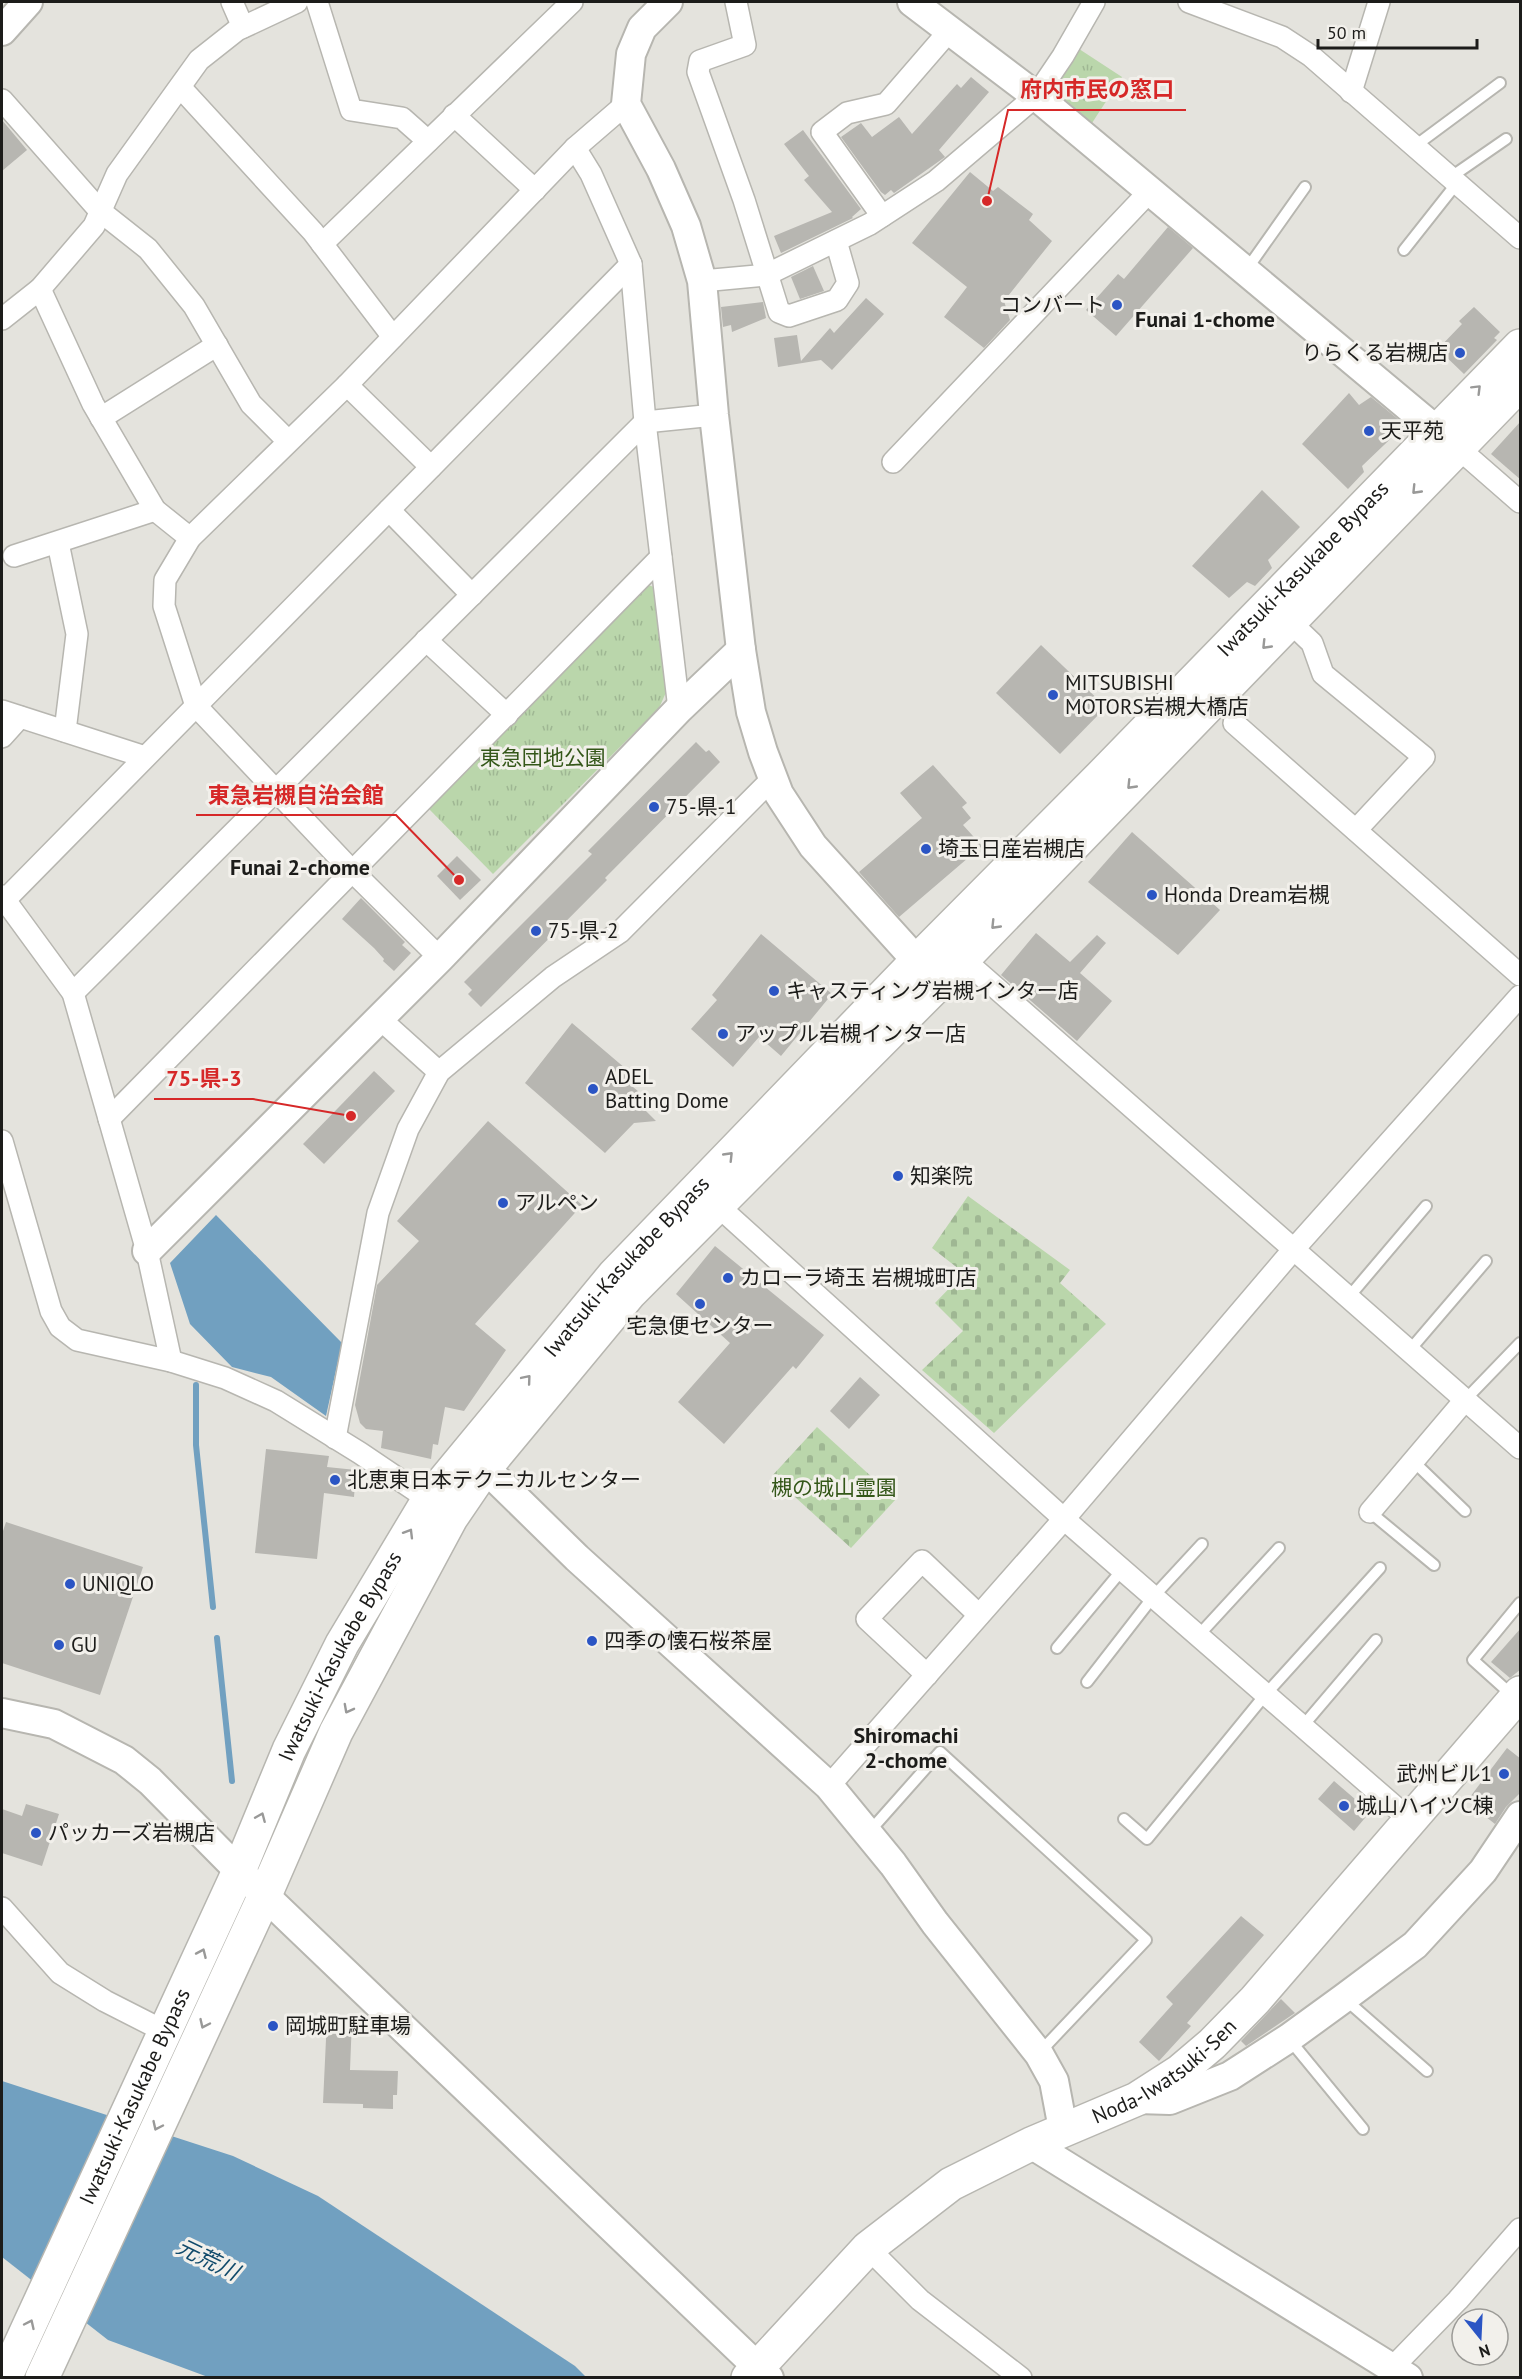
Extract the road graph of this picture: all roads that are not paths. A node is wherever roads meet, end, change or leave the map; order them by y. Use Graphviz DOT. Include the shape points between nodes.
graph roads {
  1 [pos="28,2"];
  2 [pos="232,2"];
  3 [pos="297,2"];
  4 [pos="317,2"];
  5 [pos="572,2"];
  6 [pos="668,2"];
  7 [pos="736,2"];
  8 [pos="912,2"];
  9 [pos="1094,2"];
  10 [pos="1189,2"];
  11 [pos="1378,2"];
  12 [pos="243,27"];
  13 [pos="950,30"];
  14 [pos="2,32"];
  15 [pos="1500,83"];
  16 [pos="181,88"];
  17 [pos="1351,92"];
  18 [pos="1036,96"];
  19 [pos="2,100"];
  20 [pos="626,104"];
  21 [pos="454,115"];
  22 [pos="1506,139"];
  23 [pos="428,141"];
  24 [pos="1415,146"];
  25 [pos="575,148"];
  26 [pos="1454,180"];
  27 [pos="1305,188"];
  28 [pos="535,190"];
  29 [pos="1149,192"];
  30 [pos="100,211"];
  31 [pos="882,216"];
  32 [pos="1521,238"];
  33 [pos="836,241"];
  34 [pos="322,244"];
  35 [pos="1404,250"];
  36 [pos="631,264"];
  37 [pos="1245,272"];
  38 [pos="766,275"];
  39 [pos="702,281"];
  40 [pos="40,290"];
  41 [pos="2,320"];
  42 [pos="393,337"];
  43 [pos="217,345"];
  44 [pos="1521,346"];
  45 [pos="1521,384"];
  46 [pos="347,385"];
  47 [pos="714,415"];
  48 [pos="101,418"];
  49 [pos="645,422"];
  50 [pos="1447,439"];
  51 [pos="288,441"];
  52 [pos="893,462"];
  53 [pos="431,466"];
  54 [pos="1521,502"];
  55 [pos="155,510"];
  56 [pos="389,510"];
  57 [pos="190,538"];
  58 [pos="58,543"];
  59 [pos="661,557"];
  60 [pos="8,558"];
  61 [pos="472,595"];
  62 [pos="1289,621"];
  63 [pos="426,640"];
  64 [pos="741,650"];
  65 [pos="196,706"];
  66 [pos="679,709"];
  67 [pos="11,714"];
  68 [pos="507,716"];
  69 [pos="1234,723"];
  70 [pos="65,731"];
  71 [pos="2,737"];
  72 [pos="145,757"];
  73 [pos="773,778"];
  74 [pos="276,790"];
  75 [pos="1356,830"];
  76 [pos="353,873"];
  77 [pos="3,898"];
  78 [pos="440,958"];
  79 [pos="963,959"];
  80 [pos="917,961"];
  81 [pos="1521,975"];
  82 [pos="73,993"];
  83 [pos="1521,996"];
  84 [pos="379,1018"];
  85 [pos="439,1072"];
  86 [pos="109,1119"];
  87 [pos="2,1141"];
  88 [pos="717,1205"];
  89 [pos="1426,1206"];
  90 [pos="1293,1250"];
  91 [pos="147,1251"];
  92 [pos="1486,1261"];
  93 [pos="1348,1298"];
  94 [pos="1521,1343"];
  95 [pos="1409,1351"];
  96 [pos="171,1361"];
  97 [pos="1465,1400"];
  98 [pos="335,1438"];
  99 [pos="1521,1448"];
  100 [pos="475,1461"];
  101 [pos="1413,1461"];
  102 [pos="440,1508"];
  103 [pos="1465,1511"];
  104 [pos="1370,1512"];
  105 [pos="1064,1519"];
  106 [pos="1202,1544"];
  107 [pos="1279,1548"];
  108 [pos="1434,1564"];
  109 [pos="1380,1568"];
  110 [pos="1122,1570"];
  111 [pos="1153,1598"];
  112 [pos="1521,1603"];
  113 [pos="979,1615"];
  114 [pos="1198,1636"];
  115 [pos="1376,1640"];
  116 [pos="1057,1648"];
  117 [pos="927,1675"];
  118 [pos="1087,1682"];
  119 [pos="1265,1695"];
  120 [pos="1518,1696"];
  121 [pos="2,1713"];
  122 [pos="1302,1727"];
  123 [pos="829,1786"];
  124 [pos="1521,1816"];
  125 [pos="1124,1819"];
  126 [pos="1409,1819"];
  127 [pos="868,1834"];
  128 [pos="239,1871"];
  129 [pos="264,1896"];
  130 [pos="2,1908"];
  131 [pos="1344,1998"];
  132 [pos="166,2032"];
  133 [pos="1289,2038"];
  134 [pos="1039,2054"];
  135 [pos="1427,2071"];
  136 [pos="1137,2099"];
  137 [pos="1063,2129"];
  138 [pos="1363,2129"];
  139 [pos="1031,2144"];
  140 [pos="1521,2229"];
  141 [pos="868,2248"];
  142 [pos="1399,2373"];
  143 [pos="758,2374"];
  144 [pos="5,2378"];
  145 [pos="42,2378"];
  146 [pos="1021,2378"];
  1 -- 14 [label="street"];
  2 -- 12 [label="street"];
  3 -- 12 [label="street"];
  4 -- 23 [label="street" via="351,110 402,118"];
  5 -- 21 [label="street"];
  6 -- 20 [label="street" via="642,28 631,54"];
  7 -- 38 [label="street" via="744,45 700,61 698,72"];
  8 -- 13 [label="street"];
  9 -- 18 [label="street"];
  10 -- 17 [label="street" via="1282,37 1311,56"];
  11 -- 17 [label="street"];
  12 -- 16 [label="street" via="199,60"];
  13 -- 18 [label="street"];
  13 -- 31 [label="street" via="886,104 847,113 822,132"];
  15 -- 24 [label="lane"];
  16 -- 30 [label="street" via="117,174"];
  16 -- 34 [label="street"];
  17 -- 24 [label="street"];
  18 -- 29 [label="street"];
  18 -- 31 [label="street" via="936,181"];
  19 -- 30 [label="street"];
  20 -- 25 [label="street"];
  20 -- 39 [label="street" via="686,226"];
  21 -- 23 [label="street"];
  21 -- 28 [label="street"];
  22 -- 26 [label="lane"];
  23 -- 34 [label="street"];
  24 -- 26 [label="street"];
  25 -- 28 [label="street"];
  25 -- 36 [label="street" via="591,174"];
  26 -- 32 [label="street"];
  26 -- 35 [label="lane"];
  27 -- 37 [label="lane"];
  28 -- 42 [label="street"];
  29 -- 37 [label="street"];
  29 -- 52 [label="street"];
  30 -- 40 [label="street" via="94,226"];
  30 -- 43 [label="street" via="148,249 194,306"];
  31 -- 33 [label="street"];
  33 -- 38 [label="street"];
  33 -- 38 [label="street" via="848,283 837,300 789,316 779,312"];
  34 -- 42 [label="street"];
  36 -- 49 [label="street"];
  36 -- 53 [label="street"];
  37 -- 50 [label="street"];
  38 -- 39 [label="street"];
  39 -- 47 [label="street"];
  40 -- 41 [label="street"];
  40 -- 48 [label="street"];
  42 -- 46 [label="street"];
  43 -- 48 [label="street"];
  43 -- 51 [label="street" via="251,404"];
  50 -- 44 [label="main road, Iwatsuki-Kasukabe Bypass, one-way"];
  45 -- 50 [label="main road, Iwatsuki-Kasukabe Bypass"];
  46 -- 51 [label="street"];
  46 -- 53 [label="street"];
  47 -- 49 [label="street"];
  47 -- 64 [label="street"];
  48 -- 55 [label="street"];
  49 -- 59 [label="street"];
  49 -- 61 [label="street"];
  50 -- 54 [label="street"];
  50 -- 62 [label="main road, Iwatsuki-Kasukabe Bypass, one-way"];
  50 -- 80 [label="main road, Iwatsuki-Kasukabe Bypass"];
  51 -- 57 [label="street"];
  53 -- 56 [label="street"];
  55 -- 57 [label="street"];
  55 -- 58 [label="street"];
  56 -- 61 [label="street"];
  56 -- 65 [label="street"];
  57 -- 65 [label="street" via="165,580 164,606"];
  58 -- 60 [label="street"];
  58 -- 70 [label="street" via="76,634"];
  59 -- 66 [label="street"];
  59 -- 68 [label="street"];
  61 -- 63 [label="street"];
  62 -- 75 [label="street" via="1312,643 1323,674 1424,757"];
  62 -- 79 [label="main road, Iwatsuki-Kasukabe Bypass, one-way"];
  63 -- 68 [label="street"];
  63 -- 74 [label="street"];
  64 -- 66 [label="street"];
  64 -- 73 [label="street" via="752,712"];
  65 -- 72 [label="street"];
  65 -- 74 [label="street"];
  66 -- 78 [label="street"];
  67 -- 70 [label="street"];
  67 -- 71 [label="street"];
  68 -- 76 [label="street"];
  69 -- 75 [label="street"];
  70 -- 72 [label="street"];
  72 -- 77 [label="street"];
  73 -- 80 [label="street" via="779,795 813,846"];
  73 -- 85 [label="street" via="620,932 553,977"];
  74 -- 76 [label="street"];
  74 -- 82 [label="street"];
  75 -- 81 [label="street"];
  76 -- 78 [label="street"];
  76 -- 86 [label="street"];
  77 -- 82 [label="street"];
  78 -- 84 [label="street"];
  79 -- 88 [label="main road, Iwatsuki-Kasukabe Bypass"];
  79 -- 90 [label="street"];
  100 -- 80 [label="main road, Iwatsuki-Kasukabe Bypass, one-way" via="614,1275"];
  82 -- 86 [label="street"];
  83 -- 90 [label="street"];
  84 -- 85 [label="street"];
  84 -- 91 [label="street"];
  85 -- 98 [label="street" via="408,1129 378,1213"];
  86 -- 91 [label="street"];
  87 -- 96 [label="street" via="51,1311 60,1327 77,1340"];
  88 -- 100 [label="main road, Iwatsuki-Kasukabe Bypass"];
  88 -- 105 [label="street"];
  89 -- 93 [label="lane"];
  90 -- 93 [label="street"];
  90 -- 105 [label="street"];
  91 -- 96 [label="street"];
  92 -- 95 [label="lane"];
  93 -- 95 [label="street"];
  94 -- 97 [label="lane"];
  95 -- 97 [label="street"];
  96 -- 98 [label="street" via="225,1378 276,1401"];
  97 -- 99 [label="street"];
  97 -- 101 [label="street"];
  98 -- 102 [label="street"];
  100 -- 102 [label="main road, Iwatsuki-Kasukabe Bypass"];
  100 -- 123 [label="street"];
  101 -- 103 [label="lane"];
  101 -- 104 [label="street"];
  128 -- 102 [label="main road, Iwatsuki-Kasukabe Bypass, one-way" via="290,1750 342,1644"];
  102 -- 129 [label="main road, Iwatsuki-Kasukabe Bypass, one-way"];
  104 -- 108 [label="lane"];
  105 -- 110 [label="street"];
  105 -- 113 [label="street"];
  106 -- 111 [label="lane"];
  107 -- 114 [label="lane"];
  109 -- 119 [label="lane"];
  110 -- 111 [label="street"];
  110 -- 116 [label="lane"];
  111 -- 114 [label="street"];
  111 -- 118 [label="lane"];
  112 -- 120 [label="lane" via="1473,1660"];
  113 -- 117 [label="street"];
  113 -- 117 [label="street" via="922,1561 867,1619"];
  114 -- 119 [label="street"];
  115 -- 122 [label="lane"];
  117 -- 123 [label="street"];
  119 -- 122 [label="street"];
  119 -- 125 [label="lane" via="1148,1839"];
  120 -- 126 [label="main road, Noda-Iwatsuki-Sen"];
  121 -- 128 [label="street" via="54,1724 124,1760 150,1780"];
  122 -- 126 [label="street"];
  123 -- 127 [label="street"];
  124 -- 131 [label="street" via="1483,1871 1414,1945"];
  126 -- 136 [label="main road, Noda-Iwatsuki-Sen" via="1256,2000 1179,2072"];
  127 -- 134 [label="street"];
  127 -- 134 [label="lane" via="940,1752 1146,1940"];
  128 -- 129 [label="street"];
  132 -- 128 [label="main road, Iwatsuki-Kasukabe Bypass, one-way"];
  129 -- 143 [label="street" via="429,2051"];
  129 -- 145 [label="main road, Iwatsuki-Kasukabe Bypass, one-way"];
  130 -- 132 [label="street" via="60,1973"];
  131 -- 133 [label="street"];
  131 -- 135 [label="lane"];
  144 -- 132 [label="main road, Iwatsuki-Kasukabe Bypass, one-way"];
  133 -- 136 [label="street" via="1230,2076 1170,2100"];
  133 -- 138 [label="lane"];
  134 -- 137 [label="street" via="1054,2081"];
  136 -- 137 [label="main road, Noda-Iwatsuki-Sen"];
  137 -- 139 [label="main road, Noda-Iwatsuki-Sen"];
  139 -- 141 [label="main road, Noda-Iwatsuki-Sen" via="951,2184"];
  139 -- 142 [label="street"];
  140 -- 142 [label="street"];
  141 -- 143 [label="main road, Noda-Iwatsuki-Sen"];
  141 -- 146 [label="street" via="921,2300"];
}
